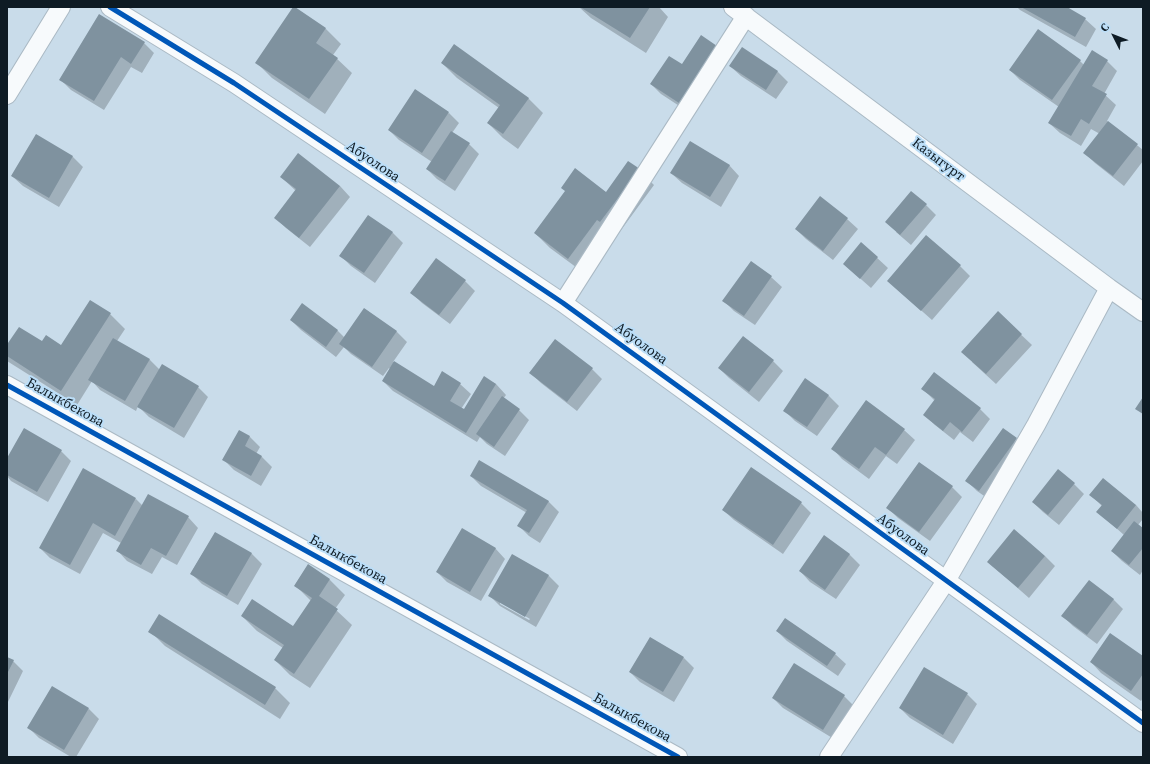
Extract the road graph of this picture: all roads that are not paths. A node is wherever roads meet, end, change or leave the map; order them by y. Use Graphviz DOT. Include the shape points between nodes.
graph roads {
  1 [pos="61,7"];
  2 [pos="110,7"];
  3 [pos="740,11"];
  4 [pos="7,95"];
  5 [pos="1109,288"];
  6 [pos="563,303"];
  7 [pos="1143,312"];
  8 [pos="7,385"];
  9 [pos="946,581"];
  10 [pos="1143,723"];
  11 [pos="678,757"];
  12 [pos="830,757"];
  1 -- 4 [label="street"];
  2 -- 6 [label="street, Абуолова" via="234,83"];
  3 -- 5 [label="street, Казыгурт"];
  3 -- 6 [label="street"];
  5 -- 7 [label="street, Казыгурт"];
  5 -- 9 [label="street" via="1036,425"];
  6 -- 9 [label="street, Абуолова"];
  8 -- 11 [label="street, Балыкбекова"];
  9 -- 10 [label="street, Абуолова"];
  9 -- 12 [label="street"];
}
